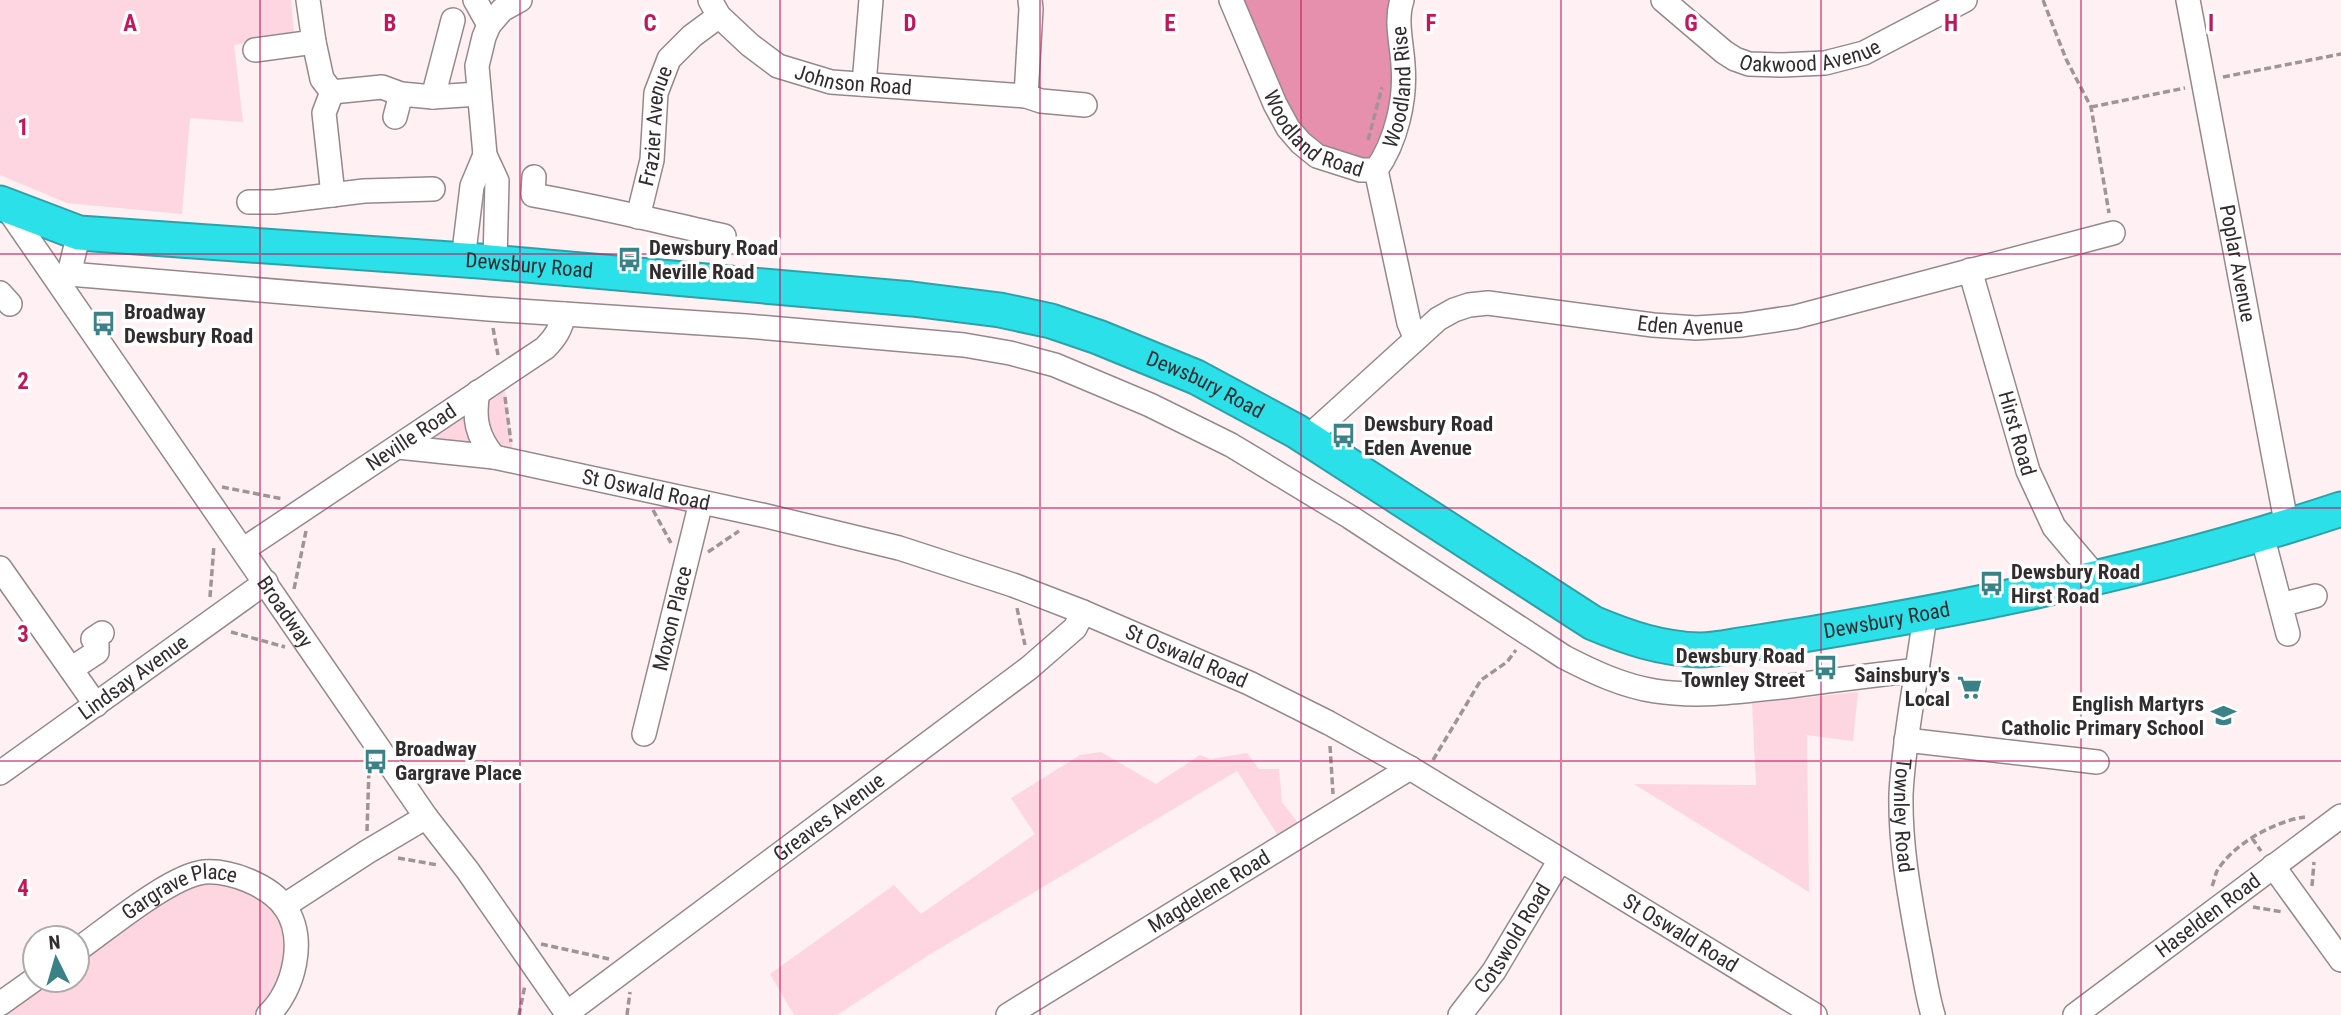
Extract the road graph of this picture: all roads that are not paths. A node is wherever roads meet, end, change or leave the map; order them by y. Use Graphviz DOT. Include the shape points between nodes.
graph roads {
  1 [pos="308,0"];
  2 [pos="475,0"];
  3 [pos="520,0"];
  4 [pos="871,0"];
  5 [pos="1030,0"];
  6 [pos="1231,0"];
  7 [pos="1402,0"];
  8 [pos="1663,0"];
  9 [pos="1965,0"];
  10 [pos="2188,0"];
  11 [pos="714,8"];
  12 [pos="453,20"];
  13 [pos="489,25"];
  14 [pos="314,42"];
  15 [pos="255,50"];
  16 [pos="864,84"];
  17 [pos="332,92"];
  18 [pos="401,94"];
  19 [pos="480,94"];
  20 [pos="1026,96"];
  21 [pos="433,97"];
  22 [pos="1085,105"];
  23 [pos="395,117"];
  24 [pos="485,155"];
  25 [pos="1368,170"];
  26 [pos="534,177"];
  27 [pos="433,189"];
  28 [pos="333,195"];
  29 [pos="248,202"];
  30 [pos="2,204"];
  31 [pos="638,217"];
  32 [pos="79,233"];
  33 [pos="2113,233"];
  34 [pos="724,236"];
  35 [pos="479,261"];
  36 [pos="1970,270"];
  37 [pos="64,278"];
  38 [pos="564,314"];
  39 [pos="1415,337"];
  40 [pos="478,392"];
  41 [pos="1307,438"];
  42 [pos="398,447"];
  43 [pos="494,457"];
  44 [pos="701,502"];
  45 [pos="2341,509"];
  46 [pos="2275,531"];
  47 [pos="243,549"];
  48 [pos="0,568"];
  49 [pos="2098,579"];
  50 [pos="266,582"];
  51 [pos="2315,596"];
  52 [pos="2281,606"];
  53 [pos="1083,612"];
  54 [pos="1925,614"];
  55 [pos="102,633"];
  56 [pos="2288,634"];
  57 [pos="71,669"];
  58 [pos="1918,670"];
  59 [pos="96,705"];
  60 [pos="644,734"];
  61 [pos="1906,740"];
  62 [pos="2097,762"];
  63 [pos="1416,772"];
  64 [pos="0,773"];
  65 [pos="426,817"];
  66 [pos="2339,818"];
  67 [pos="1560,860"];
  68 [pos="2273,866"];
  69 [pos="284,906"];
  70 [pos="91,940"];
  71 [pos="2341,960"];
  72 [pos="21,989"];
  73 [pos="0,1004"];
  74 [pos="567,1014"];
  75 [pos="268,1015"];
  76 [pos="1008,1015"];
  77 [pos="1460,1015"];
  78 [pos="1815,1015"];
  79 [pos="1933,1015"];
  80 [pos="2075,1015"];
  1 -- 14 [label="street"];
  2 -- 13 [label="street"];
  3 -- 13 [label="street" via="502,10"];
  4 -- 16 [label="street"];
  5 -- 20 [label="street"];
  6 -- 25 [label="street, Woodland Road" via="1288,128 1317,156"];
  7 -- 25 [label="street, Woodland Rise" via="1398,24 1404,69 1397,124 1384,159"];
  8 -- 9 [label="street, Oakwood Avenue" via="1735,59 1782,65 1825,63 1864,53"];
  10 -- 46 [label="street, Poplar Avenue"];
  11 -- 16 [label="street, Johnson Road" via="778,66 831,82"];
  11 -- 31 [label="street, Frazier Avenue" via="668,59 656,93 652,160"];
  12 -- 21 [label="street"];
  13 -- 19 [label="street" via="478,66"];
  14 -- 15 [label="street"];
  14 -- 17 [label="street" via="322,79"];
  16 -- 20 [label="street, Johnson Road"];
  17 -- 18 [label="street" via="382,87"];
  17 -- 28 [label="street" via="324,113"];
  18 -- 21 [label="street"];
  18 -- 23 [label="street"];
  19 -- 21 [label="street"];
  19 -- 24 [label="street"];
  20 -- 22 [label="street, Johnson Road"];
  24 -- 35 [label="street" via="472,186"];
  24 -- 35 [label="street" via="497,181"];
  25 -- 39 [label="street, Woodland Road" via="1385,205"];
  26 -- 31 [label="street, Frazier Avenue" via="533,195"];
  27 -- 28 [label="street"];
  28 -- 29 [label="street"];
  30 -- 32 [label="highway, Dewsbury Road"];
  30 -- 37 [label="street, Broadway"];
  31 -- 34 [label="street, Frazier Avenue"];
  32 -- 35 [label="highway, Dewsbury Road"];
  32 -- 37 [label="street"];
  33 -- 36 [label="street, Eden Avenue"];
  35 -- 41 [label="highway, Dewsbury Road" via="912,299 1038,318 1196,377"];
  36 -- 39 [label="street, Eden Avenue" via="1795,317 1742,326 1653,325 1488,303 1454,310"];
  36 -- 49 [label="street, Hirst Road" via="2028,471 2054,527"];
  37 -- 38 [label="street, Dewsbury Road"];
  37 -- 47 [label="street, Broadway"];
  38 -- 40 [label="street, Neville Road" via="555,338 545,348"];
  38 -- 58 [label="street, Dewsbury Road" via="964,345 1055,365 1240,450 1564,657 1634,686 1678,693 1734,692"];
  39 -- 41 [label="street, Eden Avenue"];
  40 -- 42 [label="street, Neville Road"];
  40 -- 43 [label="street" via="476,426"];
  41 -- 54 [label="highway, Dewsbury Road" via="1560,603 1635,640 1703,650"];
  42 -- 43 [label="street, St Oswald Road"];
  42 -- 47 [label="street, Neville Road"];
  43 -- 44 [label="street, St Oswald Road"];
  44 -- 53 [label="street, St Oswald Road" via="899,548"];
  44 -- 60 [label="street, Moxon Place"];
  45 -- 46 [label="highway, Dewsbury Road"];
  46 -- 49 [label="highway, Dewsbury Road"];
  46 -- 52 [label="street, Poplar Avenue"];
  47 -- 50 [label="street, Broadway"];
  48 -- 57 [label="street"];
  49 -- 54 [label="highway, Dewsbury Road"];
  50 -- 59 [label="street, Lindsay Avenue"];
  50 -- 65 [label="street, Broadway"];
  51 -- 52 [label="street"];
  52 -- 56 [label="street, Poplar Avenue"];
  53 -- 63 [label="street, St Oswald Road" via="1249,683"];
  53 -- 74 [label="street, Greaves Avenue" via="1075,628 1029,668"];
  54 -- 58 [label="street, Townley Road"];
  55 -- 57 [label="street" via="93,639 97,652"];
  57 -- 59 [label="street"];
  58 -- 61 [label="street, Townley Road"];
  59 -- 64 [label="street, Lindsay Avenue"];
  61 -- 62 [label="street"];
  61 -- 79 [label="street, Townley Road" via="1902,847"];
  63 -- 67 [label="street, St Oswald Road"];
  63 -- 76 [label="street, Magdelene Road" via="1334,814"];
  65 -- 69 [label="street"];
  65 -- 74 [label="street, Broadway"];
  66 -- 68 [label="street, Haselden Road"];
  67 -- 77 [label="street, Cotswold Road" via="1494,971"];
  67 -- 78 [label="street, St Oswald Road"];
  68 -- 71 [label="street"];
  68 -- 80 [label="street, Haselden Road"];
  69 -- 70 [label="street, Gargrave Place" via="240,877 203,872 166,887"];
  69 -- 75 [label="street" via="296,953 281,1000"];
  72 -- 73 [label="street"];
}
